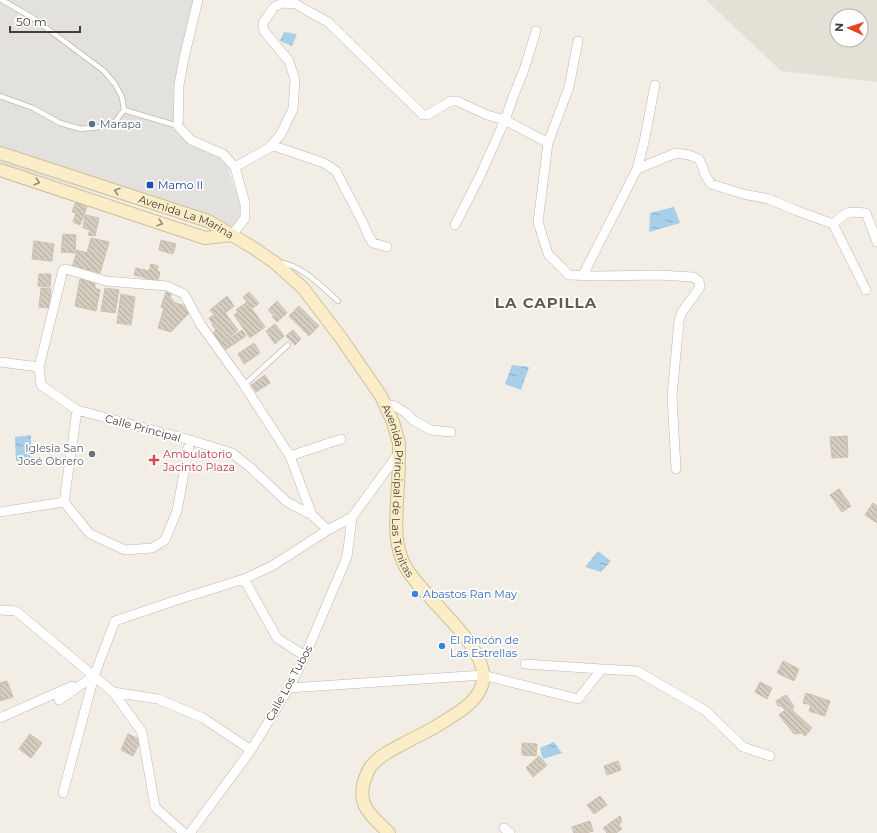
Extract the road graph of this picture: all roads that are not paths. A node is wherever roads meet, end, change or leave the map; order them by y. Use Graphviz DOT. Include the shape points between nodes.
graph roads {
  1 [pos="2,0"];
  2 [pos="198,0"];
  3 [pos="536,31"];
  4 [pos="578,41"];
  5 [pos="655,85"];
  6 [pos="0,96"];
  7 [pos="124,110"];
  8 [pos="505,120"];
  9 [pos="178,126"];
  10 [pos="548,143"];
  11 [pos="271,145"];
  12 [pos="0,153"];
  13 [pos="235,167"];
  14 [pos="636,169"];
  15 [pos="0,170"];
  16 [pos="833,224"];
  17 [pos="455,225"];
  18 [pos="232,236"];
  19 [pos="877,242"];
  20 [pos="387,247"];
  21 [pos="274,262"];
  22 [pos="583,275"];
  23 [pos="866,290"];
  24 [pos="338,301"];
  25 [pos="288,345"];
  26 [pos="0,362"];
  27 [pos="39,367"];
  28 [pos="244,385"];
  29 [pos="384,404"];
  30 [pos="77,410"];
  31 [pos="451,432"];
  32 [pos="190,440"];
  33 [pos="342,440"];
  34 [pos="399,453"];
  35 [pos="290,456"];
  36 [pos="676,469"];
  37 [pos="64,502"];
  38 [pos="0,512"];
  39 [pos="312,514"];
  40 [pos="352,517"];
  41 [pos="328,530"];
  42 [pos="244,579"];
  43 [pos="0,610"];
  44 [pos="305,656"];
  45 [pos="525,664"];
  46 [pos="602,669"];
  47 [pos="483,675"];
  48 [pos="94,676"];
  49 [pos="289,688"];
  50 [pos="113,692"];
  51 [pos="59,700"];
  52 [pos="0,718"];
  53 [pos="251,750"];
  54 [pos="770,756"];
  55 [pos="63,793"];
  56 [pos="184,833"];
  57 [pos="190,833"];
  58 [pos="389,833"];
  1 -- 7 [label="lane" via="33,18 104,71 122,97"];
  2 -- 9 [label="street" via="179,85"];
  3 -- 8 [label="street"];
  4 -- 10 [label="street" via="569,87"];
  5 -- 14 [label="street"];
  6 -- 7 [label="lane" via="33,108 60,123 81,129 114,122"];
  7 -- 9 [label="lane"];
  8 -- 10 [label="street"];
  8 -- 11 [label="street" via="453,100 423,115 328,22 296,4 282,3 274,7 264,23 264,31 289,61 295,80 293,109 281,134"];
  8 -- 17 [label="street"];
  9 -- 13 [label="street" via="191,140 223,154"];
  10 -- 22 [label="street" via="538,222 548,254 569,275"];
  11 -- 13 [label="street"];
  11 -- 20 [label="street" via="324,163 336,171 373,243"];
  18 -- 12 [label="main road, Avenida La Marina, one-way" via="208,221"];
  13 -- 18 [label="street" via="245,204 245,218"];
  14 -- 16 [label="street" via="676,153 689,155 699,159 711,184 769,199"];
  14 -- 22 [label="street"];
  15 -- 18 [label="main road, Avenida La Marina, one-way" via="205,238"];
  16 -- 19 [label="street" via="844,214 866,213"];
  16 -- 23 [label="street"];
  18 -- 21 [label="main road, Avenida Principal de Las Tunitas"];
  21 -- 24 [label="lane" via="286,263 305,273"];
  21 -- 29 [label="main road, Avenida Principal de Las Tunitas" via="302,288 341,338"];
  22 -- 36 [label="street" via="658,275 693,277 699,281 700,287 682,312 679,321 672,396"];
  25 -- 28 [label="lane"];
  26 -- 27 [label="street"];
  27 -- 28 [label="street" via="63,270 66,269 106,280 167,286 184,294 201,325"];
  27 -- 30 [label="street, Calle Principal" via="41,385"];
  28 -- 35 [label="street"];
  29 -- 31 [label="street" via="395,406 431,430"];
  29 -- 34 [label="main road, Avenida Principal de Las Tunitas" via="393,422"];
  30 -- 32 [label="street, Calle Principal"];
  30 -- 37 [label="street"];
  32 -- 37 [label="street" via="177,511 165,540 152,548 125,550 90,534"];
  32 -- 39 [label="street, Calle Principal" via="232,453 287,502"];
  33 -- 35 [label="street"];
  34 -- 40 [label="street"];
  34 -- 47 [label="main road, Avenida Principal de Las Tunitas" via="396,533 398,549 415,581 462,632 481,663"];
  35 -- 39 [label="street"];
  37 -- 38 [label="street"];
  39 -- 41 [label="street, Calle Principal"];
  40 -- 41 [label="street"];
  40 -- 44 [label="street, Calle Los Tubos" via="347,557"];
  41 -- 42 [label="street" via="272,566"];
  42 -- 44 [label="street" via="277,638"];
  42 -- 48 [label="street" via="115,621"];
  43 -- 48 [label="street" via="16,611"];
  44 -- 49 [label="street, Calle Los Tubos"];
  45 -- 46 [label="street"];
  46 -- 47 [label="street" via="578,699"];
  46 -- 54 [label="street" via="637,671 706,712 743,747"];
  47 -- 49 [label="street"];
  47 -- 58 [label="main road" via="476,696 463,710 379,758 365,776 362,792 364,805"];
  48 -- 50 [label="street"];
  48 -- 51 [label="street"];
  48 -- 52 [label="street"];
  48 -- 55 [label="street"];
  49 -- 53 [label="street, Calle Los Tubos"];
  50 -- 53 [label="street" via="158,699 203,718"];
  50 -- 56 [label="street" via="142,732 155,807"];
  53 -- 57 [label="street, Calle Los Tubos"];
}
